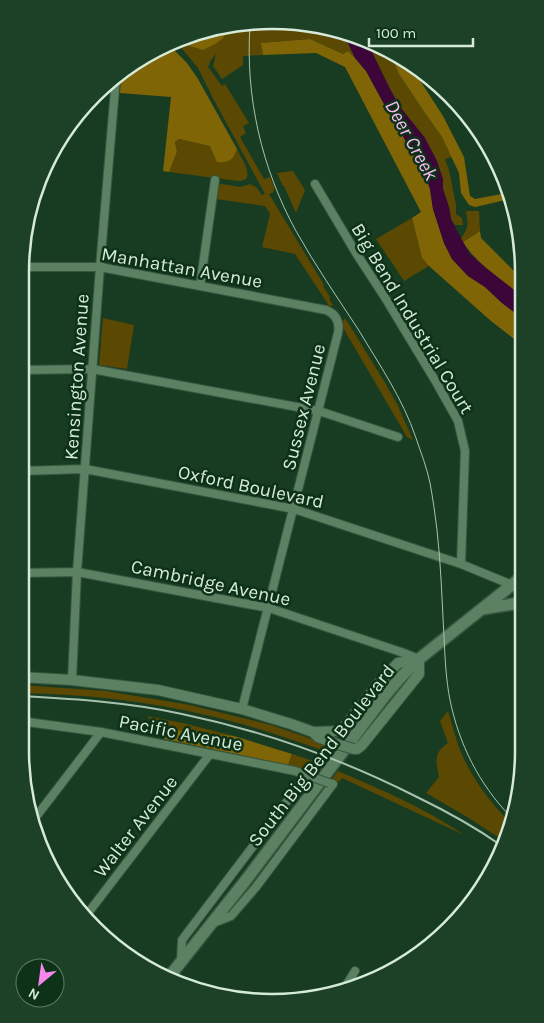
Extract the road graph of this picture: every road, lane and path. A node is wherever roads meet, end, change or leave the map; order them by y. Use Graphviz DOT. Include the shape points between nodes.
graph roads {
  1 [pos="115,86"];
  2 [pos="214,180"];
  3 [pos="315,184"];
  4 [pos="29,267"];
  5 [pos="100,267"];
  6 [pos="200,286"];
  7 [pos="335,316"];
  8 [pos="92,368"];
  9 [pos="29,370"];
  10 [pos="319,410"];
  11 [pos="398,437"];
  12 [pos="85,469"];
  13 [pos="29,471"];
  14 [pos="294,509"];
  15 [pos="461,564"];
  16 [pos="77,572"];
  17 [pos="29,573"];
  18 [pos="515,582"];
  19 [pos="512,584"];
  20 [pos="515,586"];
  21 [pos="515,604"];
  22 [pos="269,608"];
  23 [pos="480,610"];
  24 [pos="419,659"];
  25 [pos="29,678"];
  26 [pos="72,680"];
  27 [pos="242,709"];
  28 [pos="29,722"];
  29 [pos="341,731"];
  30 [pos="100,732"];
  31 [pos="313,732"];
  32 [pos="336,743"];
  33 [pos="210,754"];
  34 [pos="309,776"];
  35 [pos="37,815"];
  36 [pos="89,911"];
  37 [pos="212,924"];
  38 [pos="355,970"];
  39 [pos="174,973"];
  40 [pos="348,982"];
  1 -- 5 [label="street, Kensington Avenue"];
  2 -- 6 [label="street"];
  3 -- 15 [label="street, Big Bend Industrial Court" via="458,420 465,451"];
  4 -- 5 [label="street, Manhattan Avenue"];
  5 -- 6 [label="street, Manhattan Avenue"];
  5 -- 8 [label="street, Kensington Avenue"];
  6 -- 7 [label="street, Manhattan Avenue" via="326,310"];
  7 -- 10 [label="street, Sussex Avenue" via="338,333"];
  8 -- 9 [label="street"];
  8 -- 10 [label="street"];
  8 -- 12 [label="street, Kensington Avenue"];
  10 -- 11 [label="street"];
  10 -- 14 [label="street, Sussex Avenue"];
  12 -- 13 [label="street, Oxford Boulevard"];
  12 -- 14 [label="street, Oxford Boulevard"];
  12 -- 16 [label="street, Kensington Avenue"];
  14 -- 15 [label="street, Oxford Boulevard"];
  14 -- 22 [label="street, Sussex Avenue"];
  15 -- 19 [label="street, Oxford Boulevard"];
  16 -- 17 [label="street, Cambridge Avenue"];
  16 -- 22 [label="street, Cambridge Avenue"];
  16 -- 26 [label="street, Kensington Avenue"];
  18 -- 19 [label="main road, South Big Bend Boulevard"];
  19 -- 20 [label="street, Oxford Boulevard"];
  19 -- 23 [label="main road, South Big Bend Boulevard"];
  21 -- 23 [label="main road"];
  22 -- 24 [label="street, Cambridge Avenue"];
  22 -- 27 [label="street, Sussex Avenue"];
  23 -- 24 [label="main road, South Big Bend Boulevard"];
  24 -- 29 [label="street" via="398,663"];
  24 -- 32 [label="street, bridge" via="420,674 362,745 354,749"];
  24 -- 37 [label="main road, South Big Bend Boulevard" via="384,697"];
  25 -- 26 [label="street"];
  26 -- 27 [label="street" via="158,690"];
  27 -- 31 [label="street"];
  28 -- 30 [label="street, Pacific Avenue"];
  29 -- 31 [label="street"];
  29 -- 32 [label="street"];
  30 -- 33 [label="street, Pacific Avenue"];
  30 -- 35 [label="street"];
  31 -- 32 [label="street"];
  33 -- 34 [label="street, Pacific Avenue"];
  33 -- 36 [label="street, Walter Avenue"];
  34 -- 37 [label="street, Pacific Avenue, bridge" via="331,784 256,887 231,916"];
  34 -- 39 [label="street" via="182,940"];
  37 -- 39 [label="main road, South Big Bend Boulevard"];
  38 -- 40 [label="street"];
}
